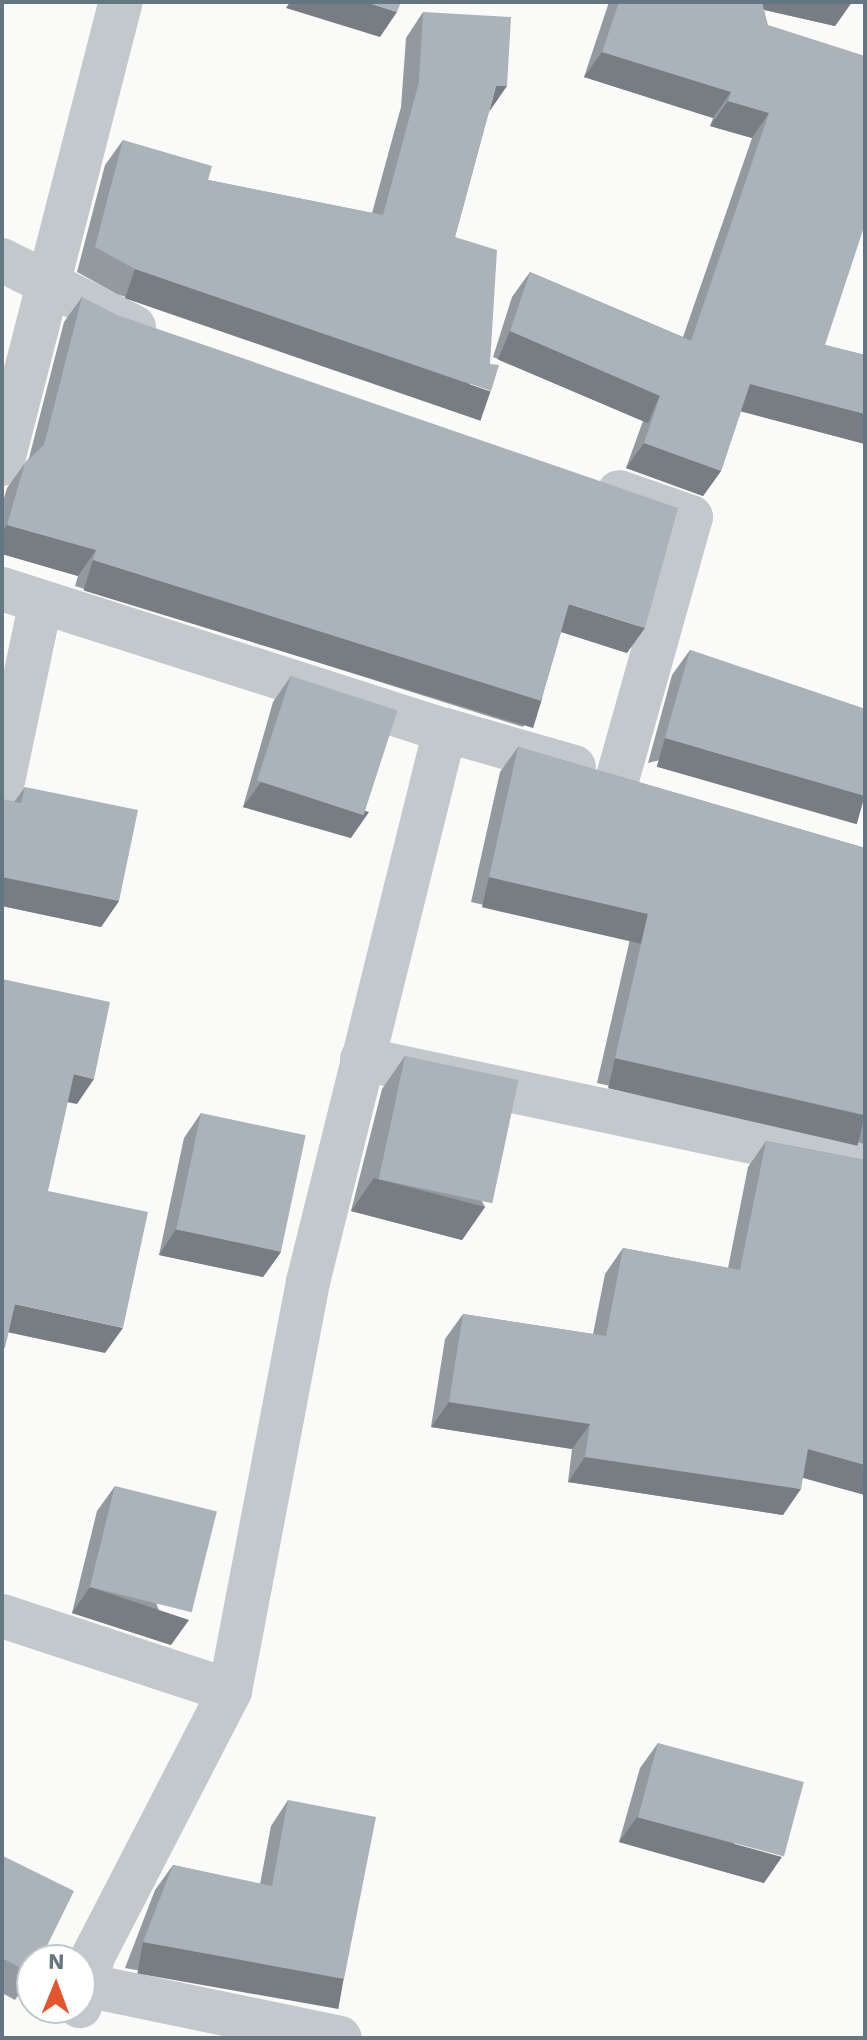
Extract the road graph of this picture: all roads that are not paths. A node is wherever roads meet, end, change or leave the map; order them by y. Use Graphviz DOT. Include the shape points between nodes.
graph roads {
  1 [pos="121,2"];
  2 [pos="2,260"];
  3 [pos="50,286"];
  4 [pos="181,343"];
  5 [pos="2,464"];
  6 [pos="585,480"];
  7 [pos="21,597"];
  8 [pos="445,730"];
  9 [pos="617,780"];
  10 [pos="2,786"];
  11 [pos="661,793"];
  12 [pos="362,1059"];
  13 [pos="865,1166"];
  14 [pos="2,1616"];
  15 [pos="230,1691"];
  16 [pos="96,1951"];
  17 [pos="96,2002"];
  18 [pos="340,2038"];
  1 -- 3 [label="street"];
  2 -- 3 [label="street"];
  3 -- 4 [label="street" via="107,317"];
  3 -- 5 [label="street"];
  6 -- 9 [label="street" via="691,517"];
  7 -- 8 [label="street"];
  7 -- 10 [label="street"];
  8 -- 9 [label="street"];
  8 -- 12 [label="street"];
  9 -- 11 [label="street"];
  12 -- 13 [label="street"];
  12 -- 15 [label="street" via="308,1282"];
  14 -- 15 [label="street"];
  15 -- 16 [label="street"];
  17 -- 18 [label="street"];
}
